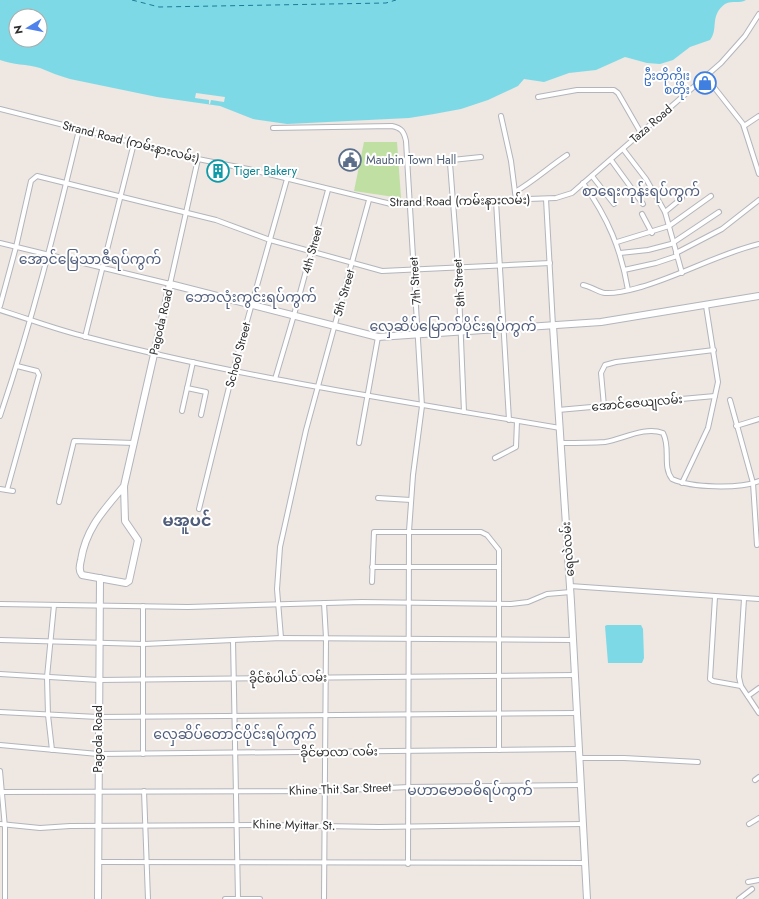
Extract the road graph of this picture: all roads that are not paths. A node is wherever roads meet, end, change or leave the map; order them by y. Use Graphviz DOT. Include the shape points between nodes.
graph roads {
  1 [pos="759,14"];
  2 [pos="706,77"];
  3 [pos="538,97"];
  4 [pos="0,110"];
  5 [pos="501,116"];
  6 [pos="759,116"];
  7 [pos="744,126"];
  8 [pos="273,128"];
  9 [pos="79,130"];
  10 [pos="641,133"];
  11 [pos="134,143"];
  12 [pos="623,149"];
  13 [pos="567,154"];
  14 [pos="481,157"];
  15 [pos="198,159"];
  16 [pos="611,160"];
  17 [pos="759,174"];
  18 [pos="592,176"];
  19 [pos="287,179"];
  20 [pos="67,182"];
  21 [pos="583,183"];
  22 [pos="328,190"];
  23 [pos="515,192"];
  24 [pos="121,196"];
  25 [pos="711,196"];
  26 [pos="682,198"];
  27 [pos="546,199"];
  28 [pos="369,200"];
  29 [pos="516,200"];
  30 [pos="759,200"];
  31 [pos="496,201"];
  32 [pos="453,203"];
  33 [pos="410,204"];
  34 [pos="614,204"];
  35 [pos="643,204"];
  36 [pos="186,212"];
  37 [pos="665,212"];
  38 [pos="719,212"];
  39 [pos="642,214"];
  40 [pos="669,226"];
  41 [pos="652,233"];
  42 [pos="270,240"];
  43 [pos="617,242"];
  44 [pos="673,242"];
  45 [pos="0,243"];
  46 [pos="759,244"];
  47 [pos="16,247"];
  48 [pos="311,252"];
  49 [pos="620,253"];
  50 [pos="677,254"];
  51 [pos="48,255"];
  52 [pos="550,263"];
  53 [pos="352,264"];
  54 [pos="500,265"];
  55 [pos="458,267"];
  56 [pos="103,268"];
  57 [pos="414,270"];
  58 [pos="624,270"];
  59 [pos="682,273"];
  60 [pos="170,284"];
  61 [pos="583,284"];
  62 [pos="628,290"];
  63 [pos="759,296"];
  64 [pos="252,303"];
  65 [pos="0,306"];
  66 [pos="706,306"];
  67 [pos="0,310"];
  68 [pos="294,315"];
  69 [pos="30,320"];
  70 [pos="334,326"];
  71 [pos="553,326"];
  72 [pos="505,329"];
  73 [pos="462,332"];
  74 [pos="418,334"];
  75 [pos="378,336"];
  76 [pos="85,337"];
  77 [pos="714,350"];
  78 [pos="154,354"];
  79 [pos="193,362"];
  80 [pos="17,366"];
  81 [pos="234,371"];
  82 [pos="275,379"];
  83 [pos="318,387"];
  84 [pos="187,388"];
  85 [pos="368,395"];
  86 [pos="716,396"];
  87 [pos="730,400"];
  88 [pos="422,406"];
  89 [pos="604,406"];
  90 [pos="558,410"];
  91 [pos="182,411"];
  92 [pos="464,412"];
  93 [pos="201,415"];
  94 [pos="0,416"];
  95 [pos="759,419"];
  96 [pos="509,420"];
  97 [pos="517,421"];
  98 [pos="736,426"];
  99 [pos="560,428"];
  100 [pos="134,443"];
  101 [pos="359,443"];
  102 [pos="561,443"];
  103 [pos="495,458"];
  104 [pos="759,481"];
  105 [pos="682,483"];
  106 [pos="754,483"];
  107 [pos="124,486"];
  108 [pos="0,489"];
  109 [pos="7,490"];
  110 [pos="13,491"];
  111 [pos="378,498"];
  112 [pos="411,500"];
  113 [pos="59,502"];
  114 [pos="199,509"];
  115 [pos="409,531"];
  116 [pos="757,544"];
  117 [pos="372,567"];
  118 [pos="409,567"];
  119 [pos="499,568"];
  120 [pos="100,578"];
  121 [pos="372,582"];
  122 [pos="570,589"];
  123 [pos="715,597"];
  124 [pos="744,599"];
  125 [pos="759,599"];
  126 [pos="409,602"];
  127 [pos="278,603"];
  128 [pos="324,603"];
  129 [pos="500,603"];
  130 [pos="0,604"];
  131 [pos="54,605"];
  132 [pos="100,606"];
  133 [pos="143,606"];
  134 [pos="281,638"];
  135 [pos="326,638"];
  136 [pos="408,639"];
  137 [pos="0,640"];
  138 [pos="233,640"];
  139 [pos="500,640"];
  140 [pos="573,640"];
  141 [pos="52,641"];
  142 [pos="99,642"];
  143 [pos="144,644"];
  144 [pos="0,674"];
  145 [pos="575,675"];
  146 [pos="500,676"];
  147 [pos="47,677"];
  148 [pos="409,677"];
  149 [pos="325,678"];
  150 [pos="233,679"];
  151 [pos="99,680"];
  152 [pos="144,680"];
  153 [pos="741,686"];
  154 [pos="759,688"];
  155 [pos="748,696"];
  156 [pos="0,712"];
  157 [pos="577,713"];
  158 [pos="408,714"];
  159 [pos="499,714"];
  160 [pos="759,714"];
  161 [pos="48,715"];
  162 [pos="324,715"];
  163 [pos="234,716"];
  164 [pos="98,717"];
  165 [pos="142,717"];
  166 [pos="0,745"];
  167 [pos="579,749"];
  168 [pos="52,750"];
  169 [pos="499,750"];
  170 [pos="407,751"];
  171 [pos="324,752"];
  172 [pos="234,753"];
  173 [pos="98,754"];
  174 [pos="143,754"];
  175 [pos="580,758"];
  176 [pos="698,762"];
  177 [pos="0,771"];
  178 [pos="759,777"];
  179 [pos="754,780"];
  180 [pos="582,785"];
  181 [pos="409,787"];
  182 [pos="99,791"];
  183 [pos="144,791"];
  184 [pos="235,791"];
  185 [pos="325,791"];
  186 [pos="1,792"];
  187 [pos="759,818"];
  188 [pos="2,824"];
  189 [pos="584,824"];
  190 [pos="749,824"];
  191 [pos="236,825"];
  192 [pos="324,825"];
  193 [pos="146,826"];
  194 [pos="99,827"];
  195 [pos="409,827"];
  196 [pos="6,860"];
  197 [pos="0,861"];
  198 [pos="99,862"];
  199 [pos="147,862"];
  200 [pos="237,862"];
  201 [pos="324,863"];
  202 [pos="585,863"];
  203 [pos="408,864"];
  204 [pos="759,880"];
  205 [pos="748,882"];
  206 [pos="752,889"];
  207 [pos="5,899"];
  208 [pos="99,899"];
  209 [pos="148,899"];
  210 [pos="225,899"];
  211 [pos="238,899"];
  212 [pos="260,899"];
  213 [pos="324,899"];
  214 [pos="587,899"];
  215 [pos="739,899"];
  1 -- 2 [label="street, Taza Road" via="745,36"];
  2 -- 7 [label="street"];
  2 -- 10 [label="street, Taza Road"];
  3 -- 10 [label="street" via="577,90 614,90"];
  4 -- 9 [label="street, Strand Road (ကမ်းနားလမ်း)"];
  5 -- 23 [label="street" via="509,148"];
  6 -- 7 [label="street"];
  7 -- 17 [label="street"];
  8 -- 33 [label="street, 7th Street" via="400,128 406,141"];
  9 -- 11 [label="street, Strand Road (ကမ်းနားလမ်း)"];
  9 -- 20 [label="street"];
  10 -- 12 [label="street, Taza Road"];
  11 -- 15 [label="street, Strand Road (ကမ်းနားလမ်း)"];
  11 -- 24 [label="street"];
  12 -- 16 [label="street, Taza Road"];
  12 -- 37 [label="street" via="646,179"];
  13 -- 23 [label="street"];
  14 -- 32 [label="street, 8th Street" via="451,161"];
  15 -- 19 [label="street, Strand Road (ကမ်းနားလမ်း)"];
  15 -- 36 [label="street, Pagoda Road"];
  16 -- 18 [label="street, Taza Road"];
  16 -- 35 [label="street"];
  18 -- 21 [label="street, Taza Road"];
  18 -- 34 [label="street"];
  19 -- 22 [label="street, Strand Road (ကမ်းနားလမ်း)"];
  19 -- 42 [label="street, School Street"];
  20 -- 24 [label="street"];
  20 -- 47 [label="street" via="37,176 33,178"];
  20 -- 51 [label="street"];
  21 -- 27 [label="street, Taza Road" via="566,196"];
  21 -- 43 [label="street" via="598,204"];
  22 -- 28 [label="street, Strand Road (ကမ်းနားလမ်း)"];
  22 -- 48 [label="street, 4th Street"];
  23 -- 29 [label="street"];
  24 -- 36 [label="street"];
  24 -- 56 [label="street"];
  25 -- 40 [label="street"];
  26 -- 37 [label="street"];
  27 -- 29 [label="street, Strand Road (ကမ်းနားလမ်း)"];
  27 -- 52 [label="street, ရေလဲလမ်း"];
  28 -- 33 [label="street, Strand Road (ကမ်းနားလမ်း)"];
  28 -- 53 [label="street, 5th Street"];
  29 -- 31 [label="street, Strand Road (ကမ်းနားလမ်း)"];
  30 -- 50 [label="street" via="722,229"];
  31 -- 32 [label="street, Strand Road (ကမ်းနားလမ်း)"];
  31 -- 54 [label="street"];
  32 -- 33 [label="street, Strand Road (ကမ်းနားလမ်း)"];
  32 -- 55 [label="street, 8th Street"];
  33 -- 57 [label="street, 7th Street"];
  36 -- 42 [label="street"];
  36 -- 60 [label="street, Pagoda Road"];
  37 -- 40 [label="street"];
  38 -- 44 [label="street"];
  39 -- 41 [label="street"];
  40 -- 41 [label="street"];
  40 -- 44 [label="street"];
  41 -- 43 [label="street"];
  42 -- 48 [label="street"];
  42 -- 64 [label="street, School Street"];
  43 -- 49 [label="street"];
  44 -- 49 [label="street" via="648,250"];
  44 -- 50 [label="street"];
  45 -- 47 [label="street"];
  46 -- 59 [label="street" via="741,248"];
  47 -- 51 [label="street"];
  47 -- 65 [label="street"];
  48 -- 53 [label="street"];
  48 -- 68 [label="street, 4th Street"];
  49 -- 58 [label="street"];
  50 -- 58 [label="street" via="656,263"];
  50 -- 59 [label="street"];
  51 -- 56 [label="street"];
  51 -- 69 [label="street"];
  52 -- 54 [label="street"];
  52 -- 71 [label="street, ရေလဲလမ်း"];
  53 -- 57 [label="street" via="382,271"];
  53 -- 70 [label="street, 5th Street"];
  54 -- 55 [label="street"];
  54 -- 72 [label="street"];
  55 -- 57 [label="street"];
  55 -- 73 [label="street, 8th Street"];
  56 -- 60 [label="street"];
  56 -- 76 [label="street"];
  57 -- 74 [label="street, 7th Street"];
  58 -- 62 [label="street"];
  59 -- 62 [label="street"];
  60 -- 64 [label="main road"];
  60 -- 78 [label="main road, Pagoda Road"];
  61 -- 62 [label="street" via="604,293"];
  63 -- 66 [label="main road"];
  64 -- 68 [label="main road"];
  64 -- 81 [label="street, School Street"];
  66 -- 71 [label="main road" via="601,322"];
  66 -- 77 [label="street"];
  67 -- 69 [label="street"];
  68 -- 70 [label="main road"];
  68 -- 82 [label="street, 4th Street"];
  69 -- 76 [label="street"];
  69 -- 80 [label="street"];
  70 -- 75 [label="main road"];
  70 -- 83 [label="street, 5th Street"];
  71 -- 72 [label="main road"];
  71 -- 90 [label="main road, ရေလဲလမ်း"];
  72 -- 73 [label="main road"];
  72 -- 96 [label="street"];
  73 -- 74 [label="main road"];
  73 -- 92 [label="street, 8th Street"];
  74 -- 75 [label="main road"];
  74 -- 88 [label="street, 7th Street"];
  75 -- 85 [label="street"];
  76 -- 78 [label="street"];
  77 -- 86 [label="street" via="718,382"];
  77 -- 89 [label="street" via="605,365 601,373"];
  78 -- 79 [label="street"];
  78 -- 100 [label="main road, Pagoda Road"];
  79 -- 81 [label="street"];
  79 -- 84 [label="street"];
  80 -- 94 [label="street"];
  80 -- 109 [label="street" via="37,371 39,375"];
  81 -- 82 [label="street"];
  81 -- 114 [label="street, School Street"];
  82 -- 83 [label="street"];
  83 -- 85 [label="street"];
  83 -- 127 [label="street, 5th Street" via="280,547"];
  84 -- 91 [label="street"];
  84 -- 93 [label="street" via="206,392"];
  85 -- 88 [label="street"];
  85 -- 101 [label="street"];
  86 -- 89 [label="street, အောင်ဇေယျလမ်း"];
  86 -- 105 [label="street" via="708,428"];
  87 -- 98 [label="street"];
  88 -- 92 [label="street"];
  88 -- 112 [label="street, 7th Street"];
  89 -- 90 [label="street, အောင်ဇေယျလမ်း"];
  90 -- 99 [label="main road, ရေလဲလမ်း"];
  92 -- 96 [label="street"];
  95 -- 98 [label="street"];
  96 -- 97 [label="street"];
  97 -- 99 [label="street"];
  97 -- 103 [label="street" via="516,447"];
  98 -- 106 [label="street"];
  99 -- 102 [label="main road, ရေလဲလမ်း"];
  100 -- 107 [label="main road, Pagoda Road"];
  100 -- 113 [label="street" via="74,441"];
  102 -- 105 [label="street" via="605,442 657,431 663,433 666,439 669,475"];
  102 -- 122 [label="main road, ရေလဲလမ်း"];
  104 -- 106 [label="street"];
  105 -- 106 [label="street" via="698,486"];
  106 -- 116 [label="street"];
  107 -- 120 [label="main road, Pagoda Road" via="91,526 82,549 80,574"];
  107 -- 120 [label="main road, Pagoda Road" via="125,521 138,540 129,581 126,583"];
  108 -- 109 [label="street"];
  109 -- 110 [label="street"];
  111 -- 112 [label="street"];
  112 -- 115 [label="street, 7th Street"];
  115 -- 117 [label="street" via="373,532"];
  115 -- 118 [label="street, 7th Street"];
  115 -- 119 [label="street" via="484,533 498,548"];
  117 -- 118 [label="street"];
  117 -- 121 [label="street"];
  118 -- 119 [label="street"];
  118 -- 126 [label="street, 7th Street"];
  119 -- 129 [label="street"];
  120 -- 132 [label="main road, Pagoda Road"];
  122 -- 123 [label="street"];
  122 -- 129 [label="street" via="547,594 528,602"];
  122 -- 140 [label="main road, ရေလဲလမ်း"];
  123 -- 124 [label="street"];
  123 -- 153 [label="street" via="710,679"];
  124 -- 125 [label="street"];
  124 -- 153 [label="street" via="739,677"];
  126 -- 128 [label="street"];
  126 -- 129 [label="street"];
  126 -- 136 [label="street, 7th Street"];
  127 -- 128 [label="street"];
  127 -- 133 [label="street"];
  127 -- 134 [label="street, 5th Street"];
  128 -- 135 [label="street"];
  129 -- 139 [label="street"];
  130 -- 131 [label="street"];
  131 -- 132 [label="street"];
  131 -- 141 [label="street"];
  132 -- 133 [label="street"];
  132 -- 142 [label="main road, Pagoda Road"];
  133 -- 143 [label="street"];
  134 -- 135 [label="street"];
  134 -- 138 [label="street"];
  135 -- 136 [label="street"];
  135 -- 149 [label="street"];
  136 -- 139 [label="street"];
  136 -- 148 [label="street, 7th Street"];
  137 -- 141 [label="street"];
  138 -- 143 [label="street"];
  138 -- 150 [label="street"];
  139 -- 140 [label="street"];
  139 -- 146 [label="street"];
  140 -- 145 [label="main road, ရေလဲလမ်း"];
  141 -- 142 [label="street"];
  141 -- 147 [label="street"];
  142 -- 143 [label="street"];
  142 -- 151 [label="main road, Pagoda Road"];
  143 -- 152 [label="street"];
  144 -- 147 [label="street, ခိုင်စံပါယ် လမ်း"];
  145 -- 146 [label="street, ခိုင်စံပါယ် လမ်း"];
  145 -- 157 [label="main road, ရေလဲလမ်း"];
  146 -- 148 [label="street, ခိုင်စံပါယ် လမ်း"];
  146 -- 159 [label="street"];
  147 -- 151 [label="street, ခိုင်စံပါယ် လမ်း"];
  147 -- 161 [label="street"];
  148 -- 149 [label="street, ခိုင်စံပါယ် လမ်း"];
  148 -- 158 [label="street, 7th Street"];
  149 -- 150 [label="street, ခိုင်စံပါယ် လမ်း"];
  149 -- 162 [label="street"];
  150 -- 152 [label="street, ခိုင်စံပါယ် လမ်း"];
  150 -- 163 [label="street"];
  151 -- 152 [label="street, ခိုင်စံပါယ် လမ်း"];
  151 -- 164 [label="main road, Pagoda Road"];
  152 -- 165 [label="street"];
  153 -- 155 [label="street"];
  154 -- 155 [label="street"];
  155 -- 160 [label="street"];
  156 -- 161 [label="street"];
  157 -- 159 [label="street"];
  157 -- 167 [label="main road, ရေလဲလမ်း"];
  158 -- 159 [label="street"];
  158 -- 162 [label="street"];
  158 -- 170 [label="street, 7th Street"];
  159 -- 169 [label="street"];
  161 -- 164 [label="street"];
  161 -- 168 [label="street"];
  162 -- 163 [label="street"];
  162 -- 171 [label="street"];
  163 -- 165 [label="street"];
  163 -- 172 [label="street"];
  164 -- 165 [label="street"];
  164 -- 173 [label="main road, Pagoda Road"];
  165 -- 174 [label="street"];
  166 -- 168 [label="street, ခိုင်မာလာ လမ်း"];
  167 -- 169 [label="street, ခိုင်မာလာ လမ်း"];
  167 -- 175 [label="main road, ရေလဲလမ်း"];
  168 -- 173 [label="street, ခိုင်မာလာ လမ်း"];
  169 -- 170 [label="street, ခိုင်မာလာ လမ်း"];
  170 -- 171 [label="street, ခိုင်မာလာ လမ်း"];
  170 -- 181 [label="street, 7th Street"];
  171 -- 172 [label="street, ခိုင်မာလာ လမ်း"];
  171 -- 185 [label="street"];
  172 -- 174 [label="street, ခိုင်မာလာ လမ်း"];
  172 -- 184 [label="street"];
  173 -- 174 [label="street, ခိုင်မာလာ လမ်း"];
  173 -- 182 [label="main road, Pagoda Road"];
  175 -- 176 [label="street"];
  175 -- 180 [label="main road, ရေလဲလမ်း"];
  177 -- 186 [label="street"];
  178 -- 179 [label="street"];
  180 -- 181 [label="street, Khine Thit Sar Street"];
  180 -- 189 [label="main road, ရေလဲလမ်း"];
  181 -- 185 [label="street, Khine Thit Sar Street"];
  181 -- 195 [label="street, 7th Street"];
  182 -- 183 [label="street, Khine Thit Sar Street"];
  182 -- 186 [label="street, Khine Thit Sar Street"];
  182 -- 194 [label="main road, Pagoda Road"];
  183 -- 184 [label="street, Khine Thit Sar Street"];
  183 -- 193 [label="street"];
  184 -- 185 [label="street, Khine Thit Sar Street"];
  184 -- 191 [label="street"];
  185 -- 192 [label="street"];
  186 -- 188 [label="street"];
  187 -- 190 [label="street"];
  188 -- 194 [label="street, Khine Myittar St." via="40,828"];
  188 -- 196 [label="street"];
  189 -- 195 [label="street, Khine Myittar St."];
  189 -- 202 [label="main road, ရေလဲလမ်း"];
  191 -- 192 [label="street, Khine Myittar St."];
  191 -- 193 [label="street, Khine Myittar St."];
  191 -- 200 [label="street"];
  192 -- 195 [label="street, Khine Myittar St."];
  192 -- 201 [label="street"];
  193 -- 194 [label="street, Khine Myittar St."];
  193 -- 199 [label="street"];
  194 -- 198 [label="main road, Pagoda Road"];
  195 -- 203 [label="street, 7th Street"];
  196 -- 197 [label="street"];
  196 -- 207 [label="street"];
  198 -- 199 [label="street"];
  198 -- 208 [label="main road, Pagoda Road"];
  199 -- 200 [label="street"];
  199 -- 209 [label="street"];
  200 -- 201 [label="street"];
  200 -- 211 [label="street"];
  201 -- 203 [label="street"];
  201 -- 213 [label="street"];
  202 -- 203 [label="street"];
  202 -- 214 [label="main road, ရေလဲလမ်း"];
  204 -- 205 [label="street"];
  206 -- 215 [label="street"];
  210 -- 211 [label="street"];
  211 -- 212 [label="street"];
}
